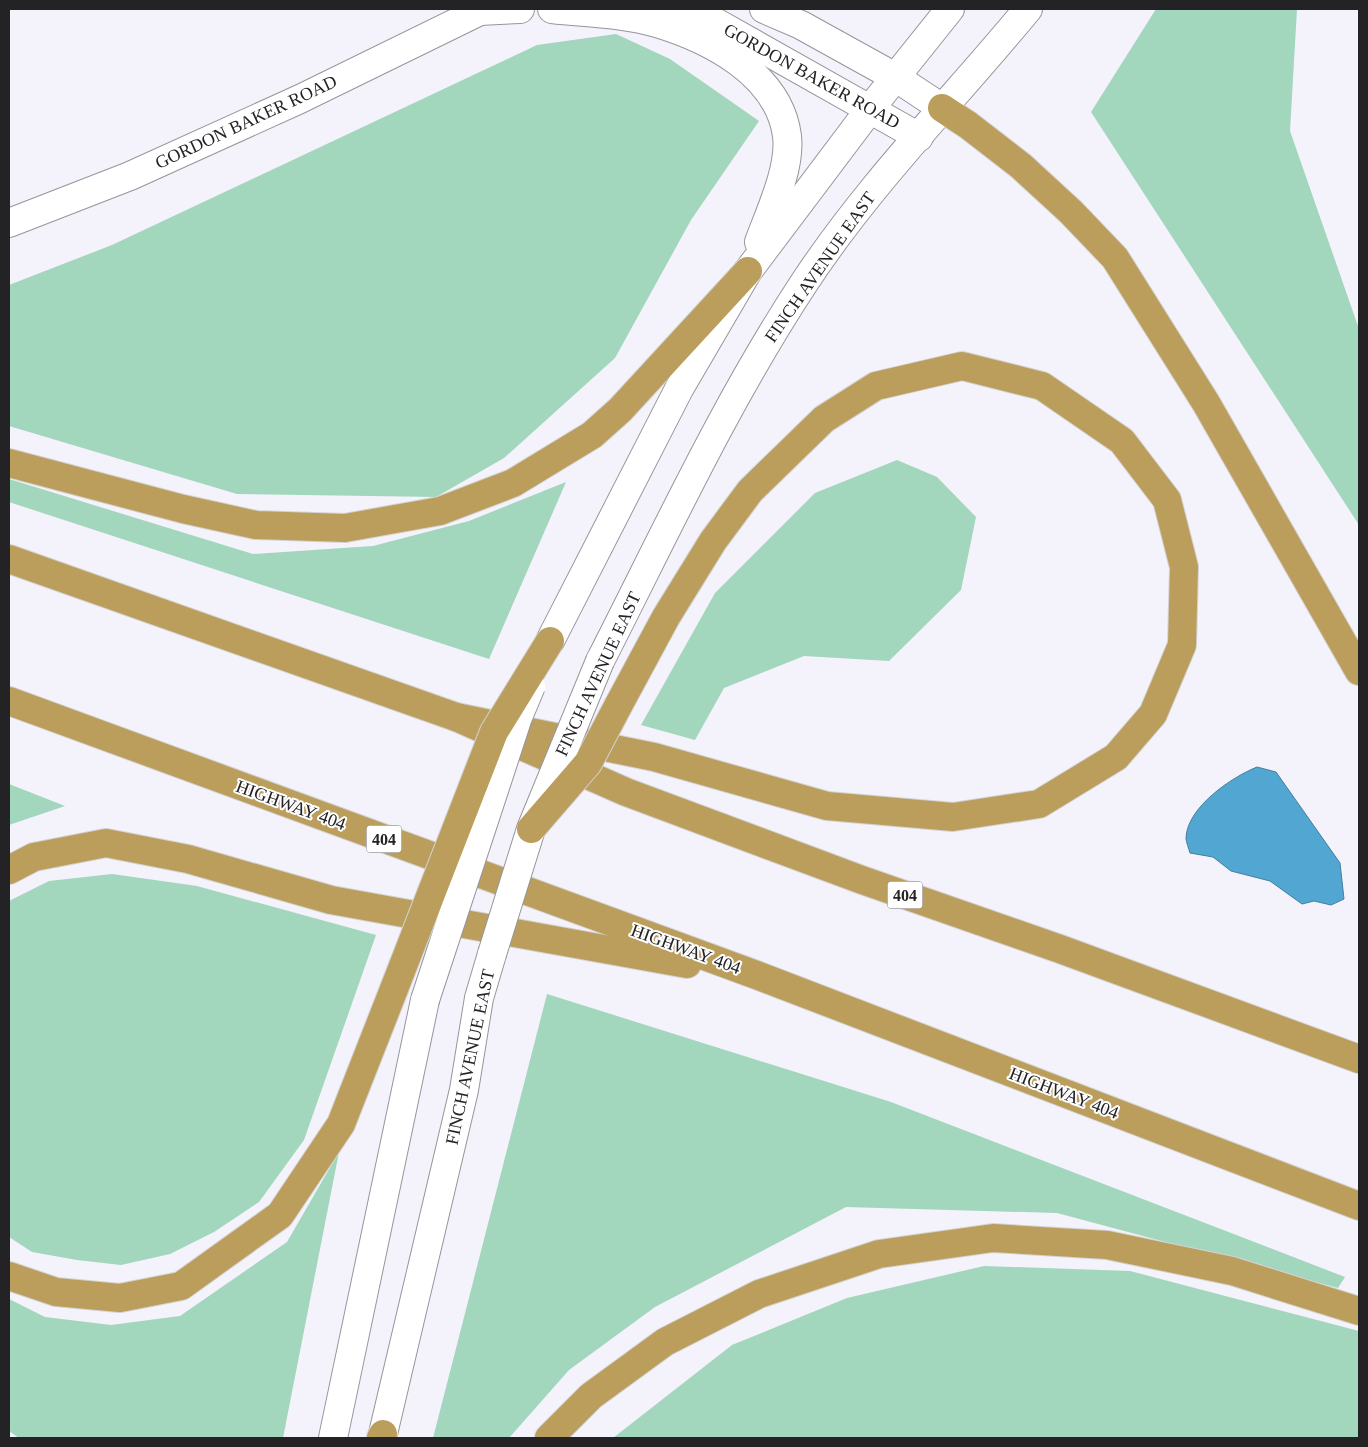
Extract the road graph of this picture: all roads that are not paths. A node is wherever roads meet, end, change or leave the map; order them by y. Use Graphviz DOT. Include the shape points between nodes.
graph roads {
  1 [pos="520,9"];
  2 [pos="552,9"];
  3 [pos="675,9"];
  4 [pos="764,9"];
  5 [pos="950,9"];
  6 [pos="1028,9"];
  7 [pos="482,10"];
  8 [pos="895,77"];
  9 [pos="942,108"];
  10 [pos="870,109"];
  11 [pos="919,137"];
  12 [pos="9,223"];
  13 [pos="748,271"];
  14 [pos="9,463"];
  15 [pos="9,559"];
  16 [pos="550,641"];
  17 [pos="1359,670"];
  18 [pos="9,701"];
  19 [pos="456,717"];
  20 [pos="530,829"];
  21 [pos="9,870"];
  22 [pos="759,976"];
  23 [pos="1359,1059"];
  24 [pos="1359,1206"];
  25 [pos="9,1276"];
  26 [pos="1359,1311"];
  27 [pos="382,1437"];
  28 [pos="333,1438"];
  29 [pos="548,1438"];
  1 -- 7 [label="main road, GORDON BAKER ROAD"];
  2 -- 13 [label="main road" via="656,23 697,38 742,64 762,82 777,106 787,137 783,180"];
  3 -- 10 [label="main road, GORDON BAKER ROAD" via="708,18"];
  4 -- 8 [label="main road, GORDON BAKER ROAD" via="801,25"];
  5 -- 8 [label="main road"];
  6 -- 9 [label="main road, FINCH AVENUE EAST"];
  7 -- 12 [label="main road, GORDON BAKER ROAD" via="264,116 130,176"];
  8 -- 9 [label="main road, GORDON BAKER ROAD"];
  8 -- 10 [label="main road"];
  9 -- 11 [label="main road, FINCH AVENUE EAST"];
  9 -- 17 [label="highway" via="1021,166 1114,258 1206,403"];
  10 -- 11 [label="main road, GORDON BAKER ROAD"];
  10 -- 13 [label="main road"];
  11 -- 20 [label="main road, FINCH AVENUE EAST, bridge" via="880,180 804,282 757,359 716,432 600,661"];
  13 -- 14 [label="highway" via="620,410 592,435 513,482 440,511 345,528 256,525"];
  13 -- 16 [label="main road" via="679,389"];
  15 -- 19 [label="highway, 404"];
  16 -- 25 [label="highway, bridge" via="494,732 341,1124 280,1215 181,1286 120,1298 56,1292"];
  16 -- 28 [label="main road, bridge" via="518,717 425,1000"];
  18 -- 22 [label="highway, HIGHWAY 404 / 404"];
  19 -- 20 [label="highway, bridge" via="654,757 827,806 953,818 1039,804 1116,757 1153,714 1182,645 1184,567 1167,500 1122,440 1042,386 962,366 876,386 824,419 750,491 713,541 666,617 618,706 588,763"];
  19 -- 23 [label="highway, 404" via="626,792"];
  20 -- 27 [label="main road, FINCH AVENUE EAST, bridge" via="479,998 464,1090"];
  21 -- 22 [label="highway" via="34,857 106,844 188,858 331,900"];
  22 -- 24 [label="highway, HIGHWAY 404 / 404"];
  26 -- 29 [label="highway" via="1232,1271 1107,1245 993,1238 879,1254 758,1294 665,1342 591,1396"];
}
